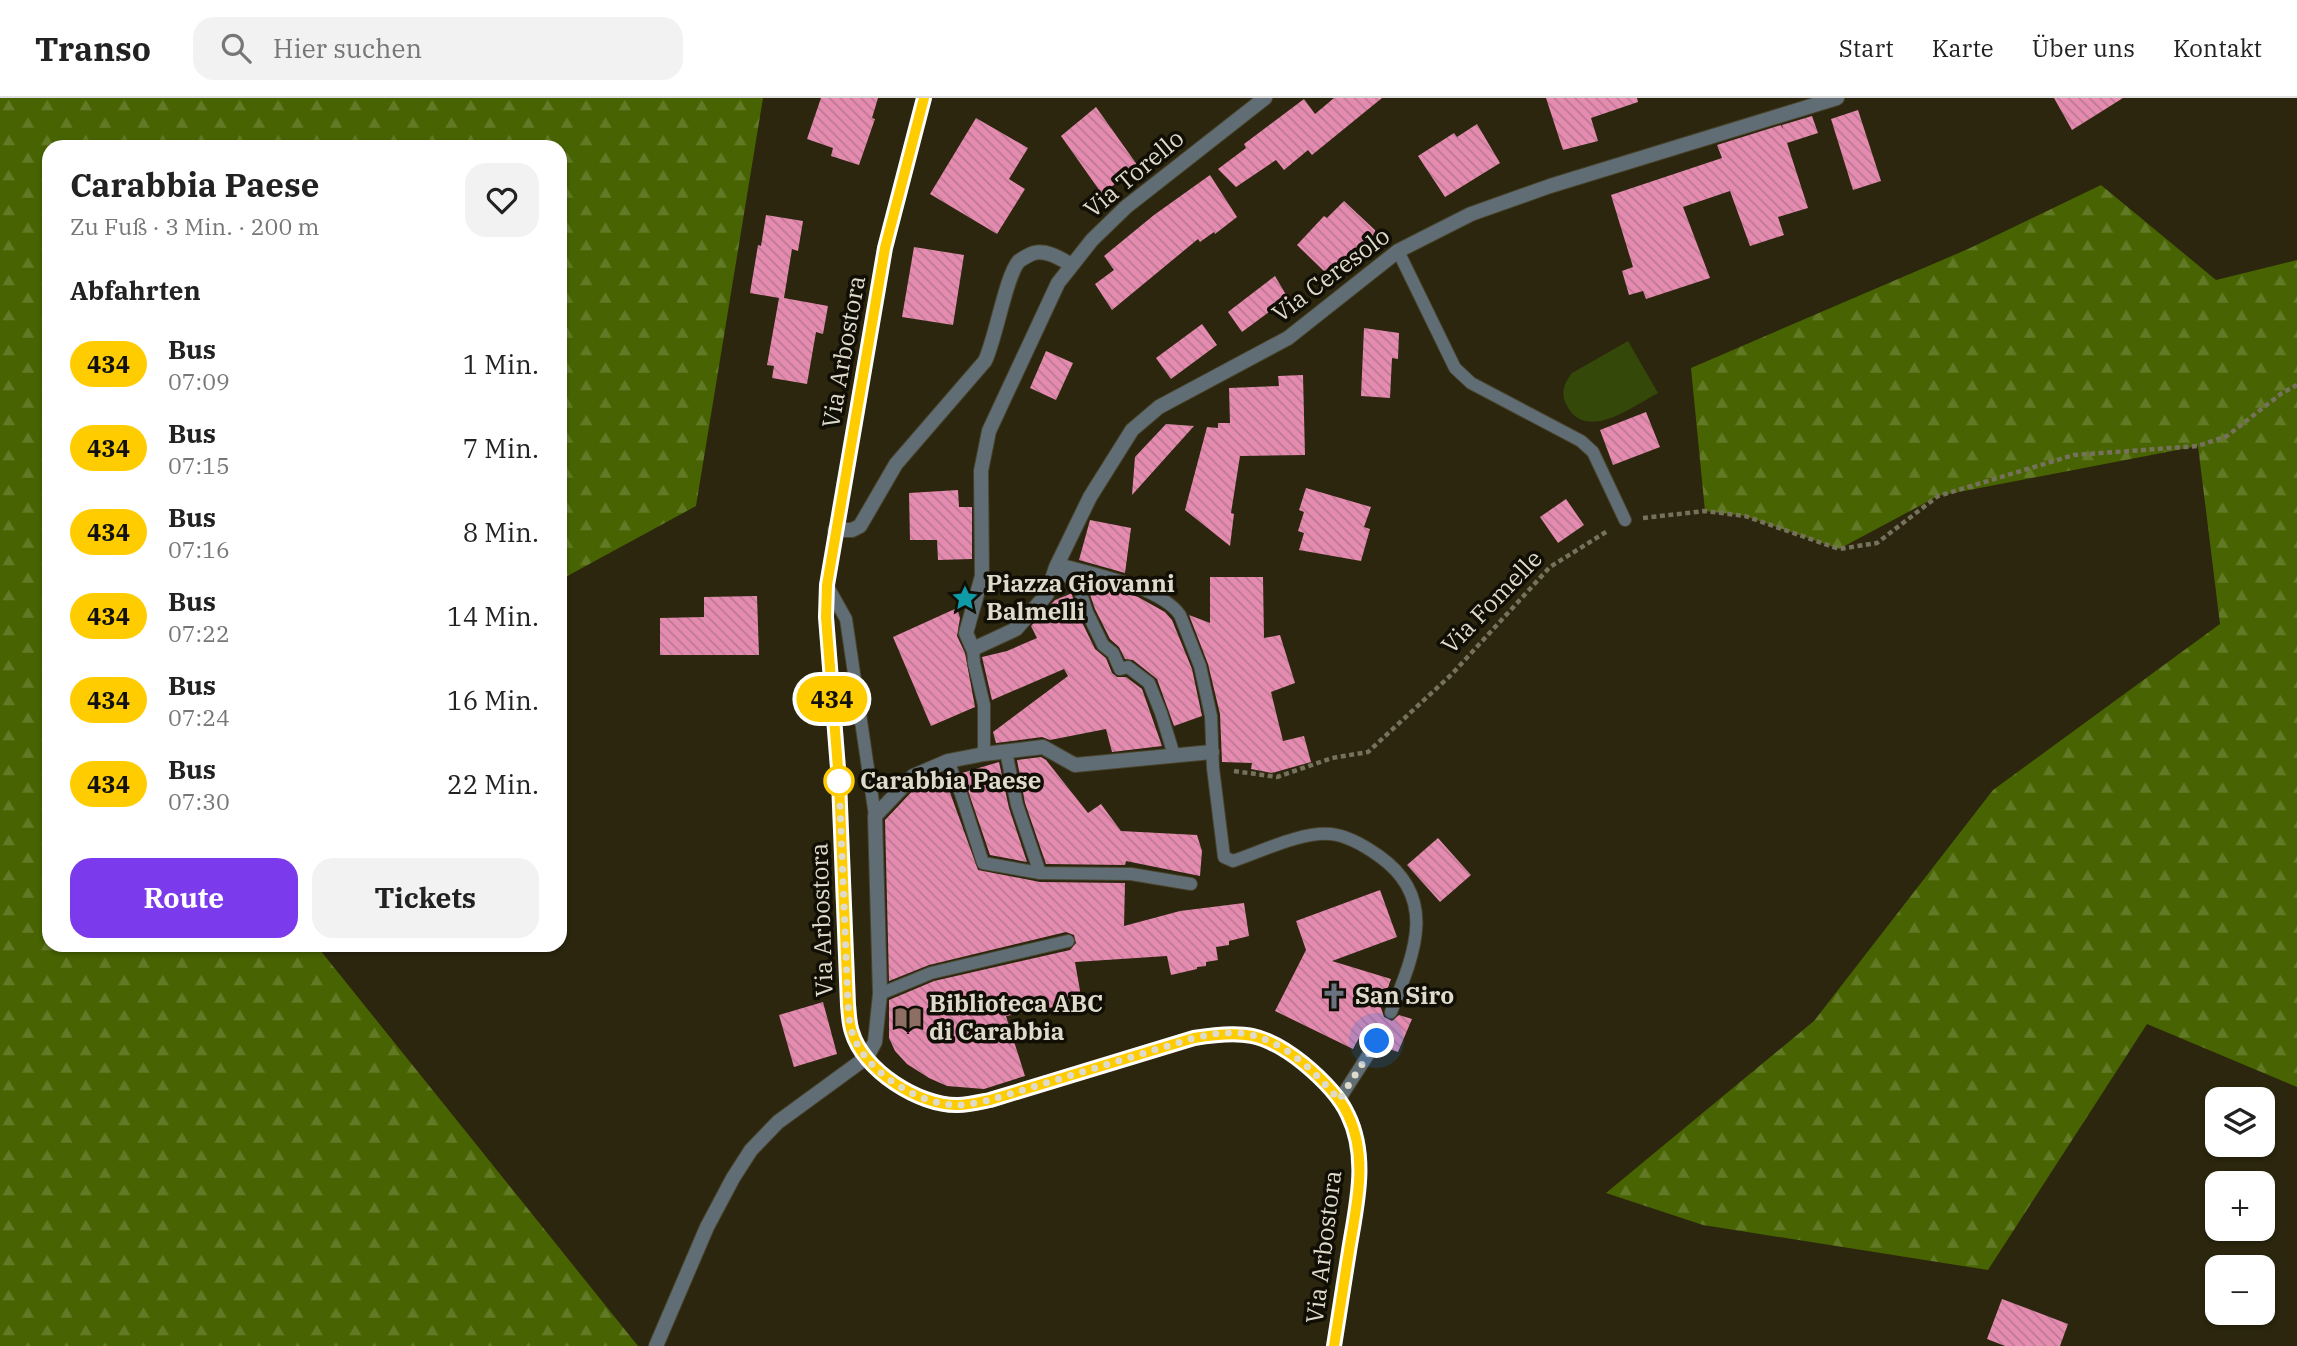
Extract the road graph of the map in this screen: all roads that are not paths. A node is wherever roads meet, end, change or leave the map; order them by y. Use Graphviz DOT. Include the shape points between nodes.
graph roads {
  1 [pos="924,98"];
  2 [pos="1265,98"];
  3 [pos="1836,98"];
  4 [pos="1398,251"];
  5 [pos="1070,264"];
  6 [pos="1625,520"];
  7 [pos="835,530"];
  8 [pos="1057,565"];
  9 [pos="827,585"];
  10 [pos="972,649"];
  11 [pos="1006,752"];
  12 [pos="1212,752"];
  13 [pos="984,754"];
  14 [pos="1174,755"];
  15 [pos="947,761"];
  16 [pos="875,816"];
  17 [pos="1040,873"];
  18 [pos="1191,884"];
  19 [pos="1068,941"];
  20 [pos="880,993"];
  21 [pos="1391,1012"];
  22 [pos="1377,1041"];
  23 [pos="867,1057"];
  24 [pos="1339,1100"];
  25 [pos="656,1346"];
  26 [pos="1334,1346"];
  1 -- 7 [label="street, Via Arbostora" via="885,248"];
  2 -- 5 [label="street, Via Torello" via="1126,207"];
  3 -- 4 [label="street, Via Ceresolo" via="1537,190 1471,214"];
  4 -- 6 [label="lane" via="1455,368 1471,383 1594,452"];
  4 -- 8 [label="street, Via Ceresolo" via="1288,338 1159,407 1132,430 1090,497"];
  5 -- 7 [label="street" via="1049,253 1034,253 1020,261 1011,276 985,361 896,464 860,526"];
  5 -- 10 [label="street, Via Torello" via="989,431 981,471 982,576 966,633"];
  7 -- 9 [label="street, Via Arbostora"];
  8 -- 10 [label="street, Via Ceresolo" via="1047,594 1017,629"];
  8 -- 12 [label="lane" via="1136,586 1175,608 1200,666"];
  8 -- 14 [label="lane" via="1078,585 1103,645 1113,653 1120,669 1128,667 1149,683"];
  9 -- 16 [label="lane" via="846,619"];
  9 -- 23 [label="street, Via Arbostora" via="848,1005 852,1033"];
  10 -- 13 [label="lane" via="984,705"];
  11 -- 13 [label="street"];
  11 -- 14 [label="street" via="1043,747 1075,765"];
  11 -- 17 [label="lane" via="1017,805"];
  12 -- 14 [label="street"];
  12 -- 21 [label="lane" via="1227,860 1305,836 1330,834 1370,850 1391,865 1409,890 1418,916 1413,957"];
  13 -- 15 [label="street"];
  15 -- 16 [label="street" via="913,776"];
  15 -- 17 [label="lane" via="983,863"];
  16 -- 20 [label="street"];
  17 -- 18 [label="lane" via="1131,874"];
  19 -- 20 [label="lane" via="931,972"];
  20 -- 23 [label="street" via="875,1042"];
  22 -- 24 [label="lane"];
  23 -- 24 [label="street, Via Arbostora" via="883,1076 904,1088 957,1105 990,1100 1194,1038 1228,1032 1261,1037 1288,1051"];
  23 -- 25 [label="street" via="778,1122 751,1150 707,1227"];
  24 -- 26 [label="street, Via Arbostora" via="1358,1147 1360,1182"];
}
